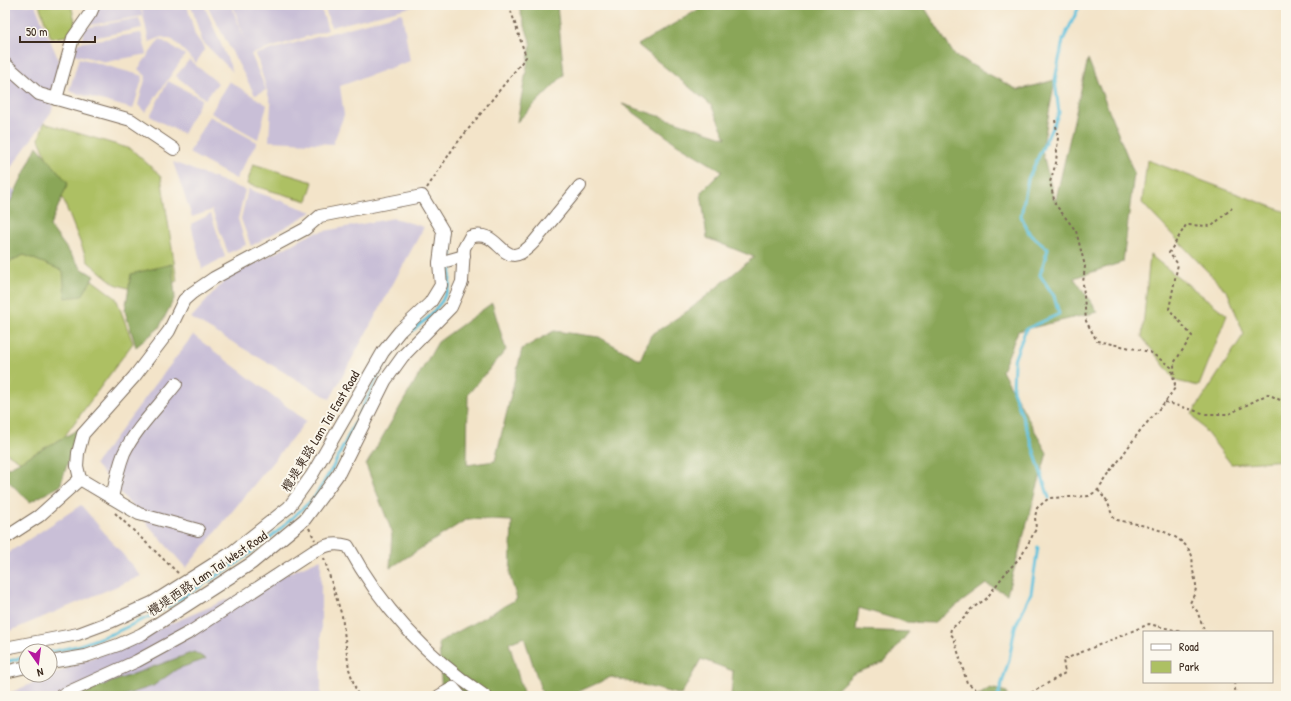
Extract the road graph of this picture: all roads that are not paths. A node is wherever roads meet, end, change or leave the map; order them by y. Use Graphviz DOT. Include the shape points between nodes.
graph roads {
  1 [pos="94,5"];
  2 [pos="5,64"];
  3 [pos="56,99"];
  4 [pos="174,149"];
  5 [pos="580,186"];
  6 [pos="452,259"];
  7 [pos="176,384"];
  8 [pos="80,479"];
  9 [pos="112,498"];
  10 [pos="198,530"];
  11 [pos="5,538"];
  12 [pos="5,648"];
  13 [pos="58,661"];
  14 [pos="18,669"];
  15 [pos="5,672"];
  16 [pos="60,696"];
  17 [pos="439,696"];
  18 [pos="460,696"];
  19 [pos="485,696"];
  1 -- 3 [label="street" via="73,38"];
  2 -- 3 [label="street" via="39,94"];
  3 -- 4 [label="street" via="131,120"];
  5 -- 6 [label="street" via="526,251 516,256 508,254 491,237 479,234 470,237 464,248"];
  6 -- 8 [label="street, 欖堤東路 Lam Tai East Road" via="443,231 422,196 320,216 305,229 214,278 184,300 168,331 134,377 83,434 77,466"];
  6 -- 12 [label="street, 欖堤東路 Lam Tai East Road" via="430,304 400,330 383,352 312,475 290,507 231,553 152,603 78,634"];
  6 -- 13 [label="street, 欖堤西路 Lam Tai West Road" via="462,282 452,307 403,356 385,382 339,473 306,519 252,563 142,634 86,656"];
  7 -- 9 [label="street" via="135,435 124,453"];
  8 -- 9 [label="street"];
  8 -- 11 [label="street" via="39,516"];
  9 -- 10 [label="street" via="139,514"];
  14 -- 15 [label="street"];
  16 -- 19 [label="street" via="137,661 192,631 314,551 326,545 339,543 348,546 382,600 413,637 449,670"];
  17 -- 18 [label="street" via="453,688"];
}
